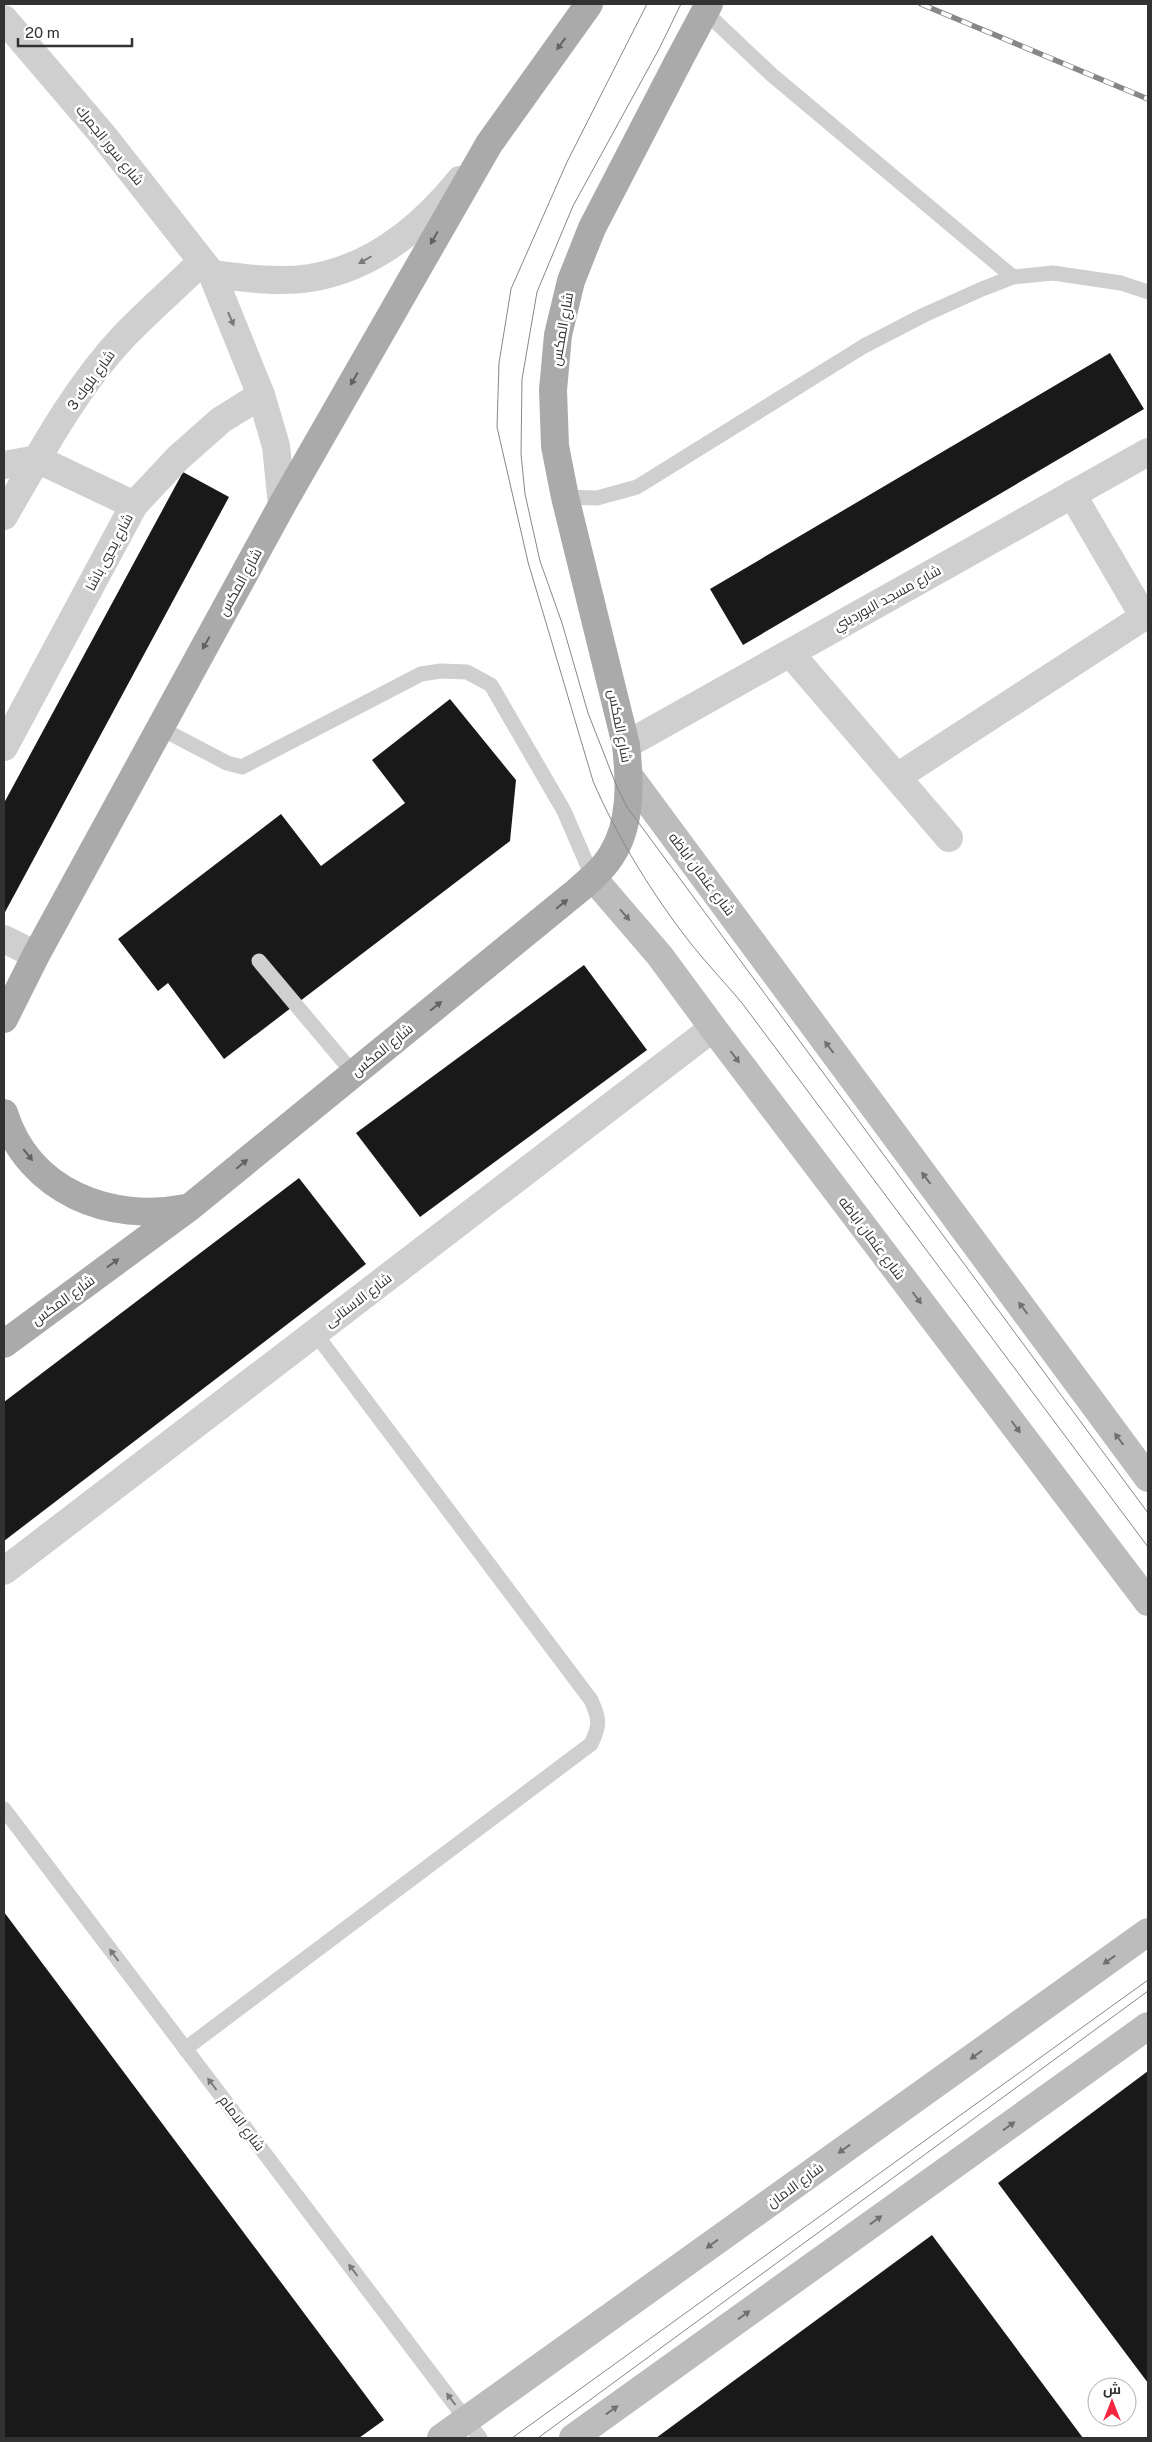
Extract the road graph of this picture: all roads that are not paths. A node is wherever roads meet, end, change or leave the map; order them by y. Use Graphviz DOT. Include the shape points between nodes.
graph roads {
  1 [pos="589,4"];
  2 [pos="698,4"];
  3 [pos="709,4"];
  4 [pos="4,19"];
  5 [pos="489,144"];
  6 [pos="207,268"];
  7 [pos="1013,277"];
  8 [pos="1148,292"];
  9 [pos="261,396"];
  10 [pos="1148,452"];
  11 [pos="37,459"];
  12 [pos="4,464"];
  13 [pos="1072,494"];
  14 [pos="565,497"];
  15 [pos="134,505"];
  16 [pos="282,505"];
  17 [pos="4,516"];
  18 [pos="1146,616"];
  19 [pos="790,653"];
  20 [pos="160,728"];
  21 [pos="626,745"];
  22 [pos="4,747"];
  23 [pos="630,777"];
  24 [pos="897,777"];
  25 [pos="949,838"];
  26 [pos="593,878"];
  27 [pos="4,939"];
  28 [pos="36,955"];
  29 [pos="259,961"];
  30 [pos="4,1019"];
  31 [pos="713,1028"];
  32 [pos="354,1074"];
  33 [pos="4,1113"];
  34 [pos="190,1207"];
  35 [pos="315,1333"];
  36 [pos="4,1344"];
  37 [pos="1148,1478"];
  38 [pos="4,1571"];
  39 [pos="1148,1602"];
  40 [pos="4,1809"];
  41 [pos="1148,1932"];
  42 [pos="1148,2026"];
  43 [pos="185,2049"];
  44 [pos="473,2429"];
  45 [pos="441,2438"];
  46 [pos="573,2438"];
  1 -- 5 [label="main road, شارع المكس, one-way"];
  2 -- 7 [label="lane" via="772,75"];
  3 -- 14 [label="main road, شارع المكس, bridge" via="592,228 571,280 558,334 553,390 555,446"];
  4 -- 6 [label="street, شارع سور الجمرك" via="102,134"];
  5 -- 6 [label="street, one-way" via="437,208 400,239 358,264 310,278 261,280"];
  5 -- 16 [label="main road, شارع المكس, one-way"];
  6 -- 9 [label="street, شارع سور الجمرك, one-way"];
  6 -- 11 [label="street, شارع بلوك 3" via="124,336 88,381"];
  7 -- 8 [label="lane" via="1053,273 1121,283"];
  7 -- 14 [label="lane" via="924,315 864,346 637,486 597,498"];
  9 -- 15 [label="street, شارع يحيي باشا" via="222,420 178,458"];
  9 -- 16 [label="street, شارع سور الجمرك" via="276,446"];
  10 -- 13 [label="street, شارع مسجد البورديني"];
  11 -- 12 [label="street"];
  11 -- 15 [label="street"];
  11 -- 17 [label="street, شارع بلوك 3"];
  13 -- 18 [label="street"];
  13 -- 19 [label="street, شارع مسجد البورديني"];
  14 -- 21 [label="main road, شارع المكس"];
  15 -- 22 [label="street, شارع يحيي باشا"];
  16 -- 20 [label="main road, شارع المكس, one-way"];
  18 -- 24 [label="street"];
  19 -- 21 [label="street, شارع مسجد البورديني"];
  19 -- 24 [label="street"];
  20 -- 26 [label="lane" via="227,763 242,766 421,674 467,672 491,685 564,811"];
  20 -- 28 [label="main road, شارع المكس"];
  21 -- 23 [label="main road, شارع المكس"];
  23 -- 26 [label="main road, شارع المكس" via="620,835 612,855"];
  37 -- 23 [label="street, شارع عثمان اباظه, one-way"];
  24 -- 25 [label="street"];
  26 -- 31 [label="street, شارع عثمان اباظه, one-way" via="660,956"];
  32 -- 26 [label="main road, شارع المكس, one-way"];
  27 -- 28 [label="street"];
  28 -- 30 [label="main road, شارع المكس"];
  29 -- 32 [label="lane"];
  31 -- 35 [label="street, شارع الاستانى"];
  31 -- 39 [label="street, شارع عثمان اباظه, one-way"];
  34 -- 32 [label="main road, شارع المكس, one-way"];
  33 -- 34 [label="main road, one-way" via="19,1144 36,1166 57,1185 80,1198 106,1208 134,1213 162,1213"];
  36 -- 34 [label="main road, شارع المكس, one-way"];
  35 -- 38 [label="street, شارع الاستانى"];
  35 -- 43 [label="lane" via="591,1700 598,1715 598,1729 591,1744"];
  43 -- 40 [label="lane, شارع الامام, one-way"];
  41 -- 44 [label="street, شارع الامان, one-way"];
  46 -- 42 [label="street, one-way"];
  44 -- 43 [label="lane, شارع الامام, one-way"];
  44 -- 45 [label="street, شارع الامان"];
}
